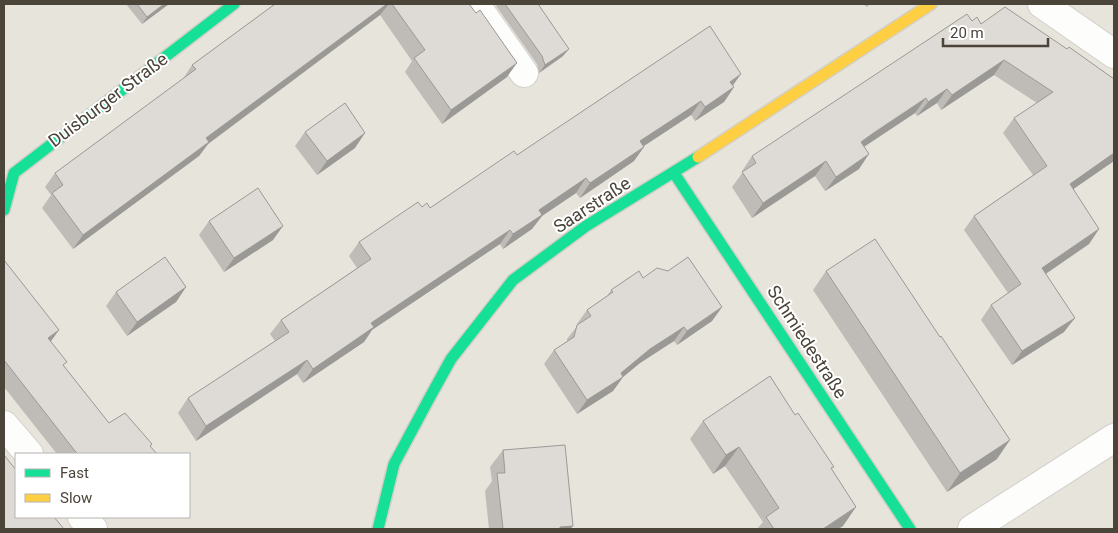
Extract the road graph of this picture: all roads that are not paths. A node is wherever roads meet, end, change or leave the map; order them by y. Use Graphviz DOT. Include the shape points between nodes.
graph roads {
  1 [pos="234,4"];
  2 [pos="475,4"];
  3 [pos="931,4"];
  4 [pos="1042,4"];
  5 [pos="1114,54"];
  6 [pos="524,73"];
  7 [pos="674,173"];
  8 [pos="4,210"];
  9 [pos="4,425"];
  10 [pos="1114,438"];
  11 [pos="28,453"];
  12 [pos="83,518"];
  13 [pos="93,529"];
  14 [pos="378,529"];
  15 [pos="910,529"];
  16 [pos="972,529"];
  1 -- 8 [label="street, Duisburger Straße" via="14,173"];
  2 -- 6 [label="street"];
  3 -- 7 [label="street, Saarstraße"];
  4 -- 5 [label="street"];
  7 -- 14 [label="street, Saarstraße" via="586,226 514,280 492,305 451,359 394,464"];
  7 -- 15 [label="street, Schmiedestraße"];
  9 -- 11 [label="street"];
  10 -- 16 [label="street"];
  12 -- 13 [label="street"];
}
